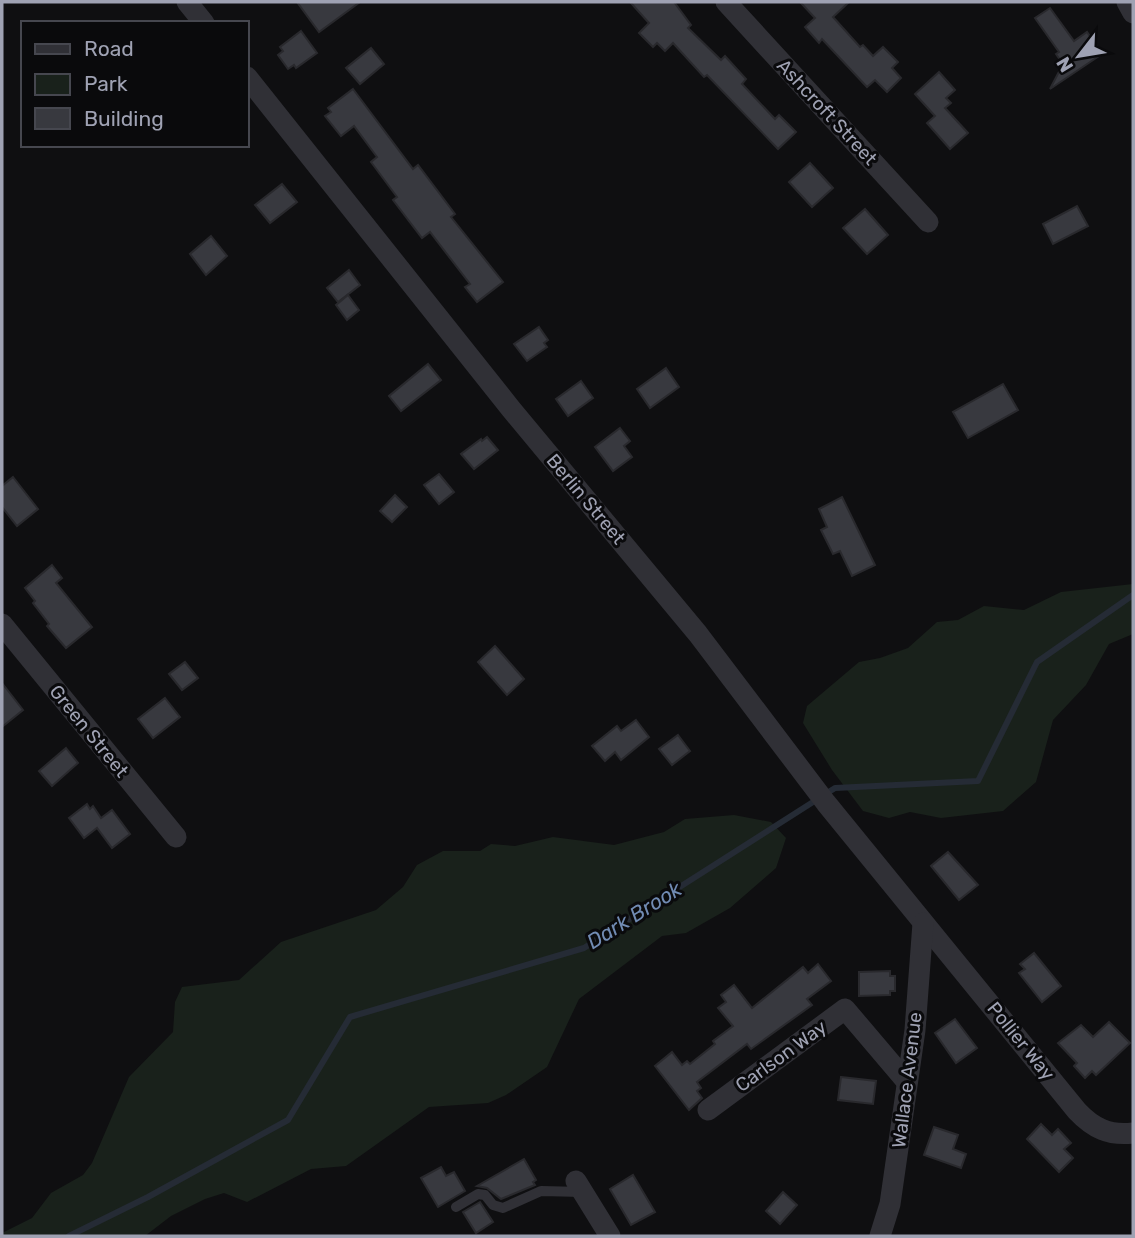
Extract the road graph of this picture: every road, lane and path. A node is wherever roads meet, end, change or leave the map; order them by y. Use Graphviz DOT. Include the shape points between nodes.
graph roads {
  1 [pos="187,2"];
  2 [pos="726,2"];
  3 [pos="1127,2"];
  4 [pos="1133,13"];
  5 [pos="202,21"];
  6 [pos="248,78"];
  7 [pos="928,222"];
  8 [pos="2,624"];
  9 [pos="176,837"];
  10 [pos="923,923"];
  11 [pos="907,1082"];
  12 [pos="708,1110"];
  13 [pos="1133,1133"];
  14 [pos="579,1186"];
  15 [pos="456,1207"];
  16 [pos="611,1236"];
  17 [pos="880,1236"];
  1 -- 5 [label="street"];
  2 -- 7 [label="street, Ashcroft Street"];
  3 -- 4 [label="street"];
  6 -- 10 [label="street, Berlin Street" via="511,410 698,634"];
  8 -- 9 [label="street, Green Street"];
  10 -- 11 [label="street, Wallace Avenue"];
  10 -- 13 [label="street, Pollier Way" via="1082,1116 1101,1130"];
  11 -- 12 [label="street, Carlson Way" via="845,1009"];
  11 -- 17 [label="street, Wallace Avenue" via="891,1204"];
  14 -- 15 [label="lane" via="541,1191 503,1208 478,1194"];
  14 -- 16 [label="street"];
}
